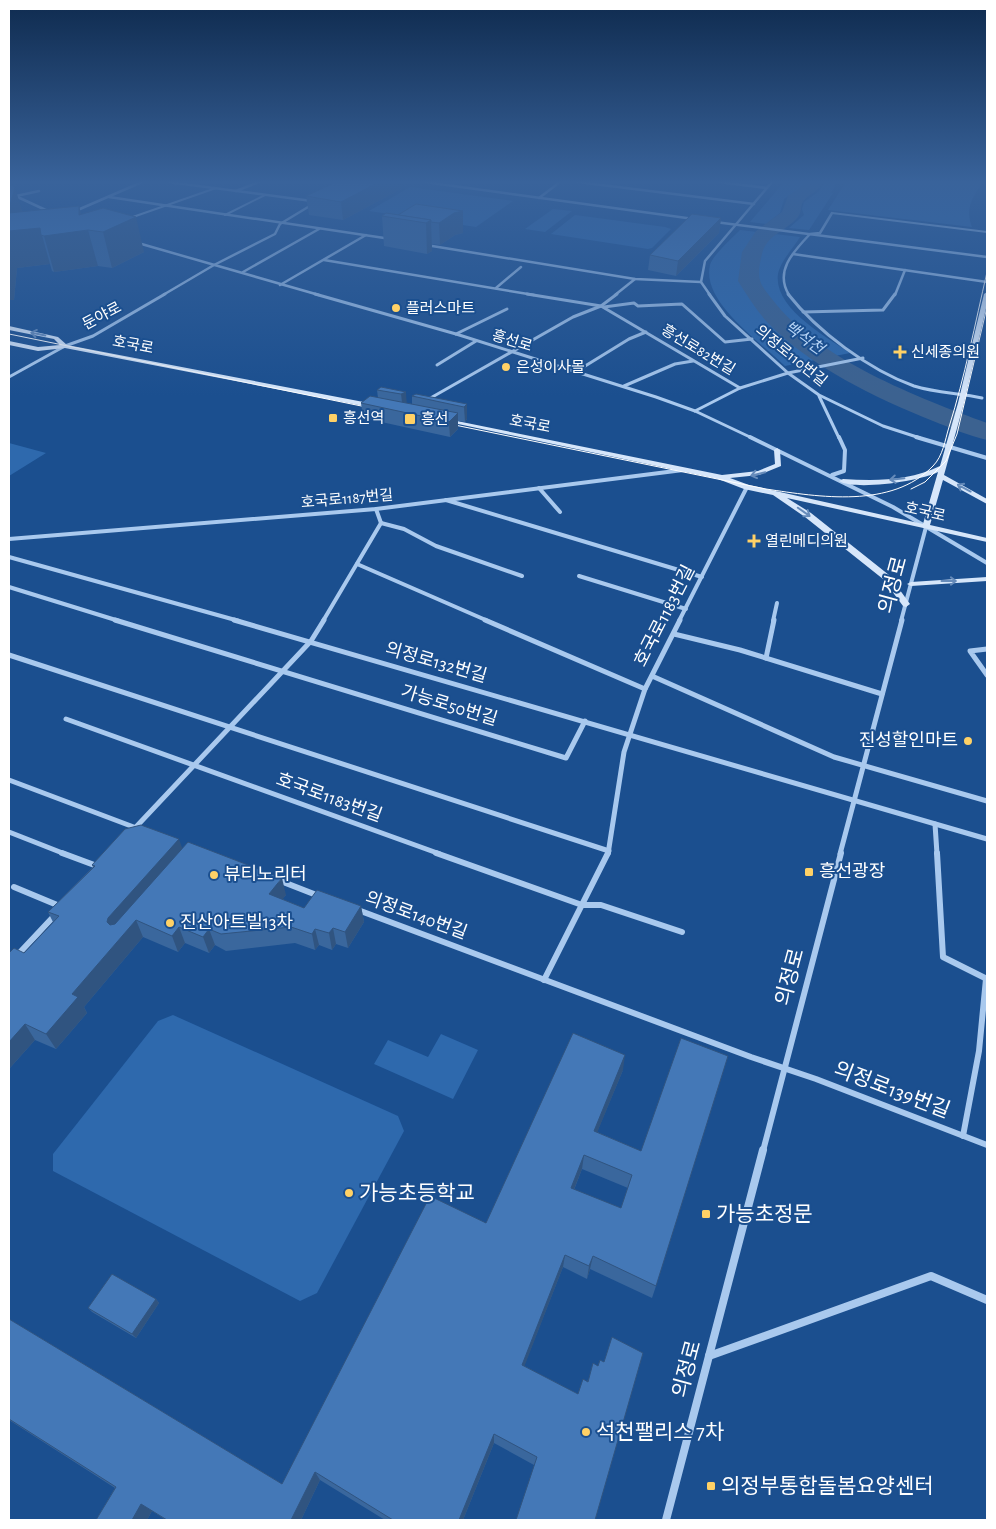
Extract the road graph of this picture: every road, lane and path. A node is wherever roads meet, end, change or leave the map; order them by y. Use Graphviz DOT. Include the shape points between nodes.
graph roads {
  1 [pos="173,253"];
  2 [pos="237,253"];
  3 [pos="276,253"];
  4 [pos="335,253"];
  5 [pos="477,253"];
  6 [pos="711,253"];
  7 [pos="959,253"];
  8 [pos="793,254"];
  9 [pos="987,257"];
  10 [pos="324,260"];
  11 [pos="214,265"];
  12 [pos="520,267"];
  13 [pos="905,270"];
  14 [pos="243,272"];
  15 [pos="635,279"];
  16 [pos="701,282"];
  17 [pos="987,282"];
  18 [pos="280,285"];
  19 [pos="496,288"];
  20 [pos="987,294"];
  21 [pos="602,307"];
  22 [pos="507,309"];
  23 [pos="803,312"];
  24 [pos="9,328"];
  25 [pos="646,332"];
  26 [pos="456,334"];
  27 [pos="752,339"];
  28 [pos="476,341"];
  29 [pos="9,343"];
  30 [pos="65,346"];
  31 [pos="513,353"];
  32 [pos="862,358"];
  33 [pos="693,361"];
  34 [pos="437,364"];
  35 [pos="577,371"];
  36 [pos="788,373"];
  37 [pos="9,377"];
  38 [pos="623,386"];
  39 [pos="740,388"];
  40 [pos="963,394"];
  41 [pos="819,395"];
  42 [pos="982,398"];
  43 [pos="426,401"];
  44 [pos="386,409"];
  45 [pos="696,411"];
  46 [pos="444,420"];
  47 [pos="949,445"];
  48 [pos="777,450"];
  49 [pos="987,458"];
  50 [pos="943,467"];
  51 [pos="686,469"];
  52 [pos="831,475"];
  53 [pos="940,475"];
  54 [pos="720,477"];
  55 [pos="843,480"];
  56 [pos="747,487"];
  57 [pos="539,488"];
  58 [pos="761,490"];
  59 [pos="446,500"];
  60 [pos="987,502"];
  61 [pos="376,509"];
  62 [pos="560,512"];
  63 [pos="381,523"];
  64 [pos="926,527"];
  65 [pos="9,539"];
  66 [pos="987,540"];
  67 [pos="9,557"];
  68 [pos="987,563"];
  69 [pos="357,564"];
  70 [pos="522,576"];
  71 [pos="579,576"];
  72 [pos="702,577"];
  73 [pos="987,579"];
  74 [pos="911,584"];
  75 [pos="9,587"];
  76 [pos="777,602"];
  77 [pos="906,604"];
  78 [pos="686,609"];
  79 [pos="674,634"];
  80 [pos="311,641"];
  81 [pos="987,650"];
  82 [pos="9,655"];
  83 [pos="766,658"];
  84 [pos="284,670"];
  85 [pos="987,675"];
  86 [pos="652,676"];
  87 [pos="645,689"];
  88 [pos="882,694"];
  89 [pos="66,719"];
  90 [pos="585,721"];
  91 [pos="230,727"];
  92 [pos="628,734"];
  93 [pos="194,766"];
  94 [pos="864,766"];
  95 [pos="9,780"];
  96 [pos="854,801"];
  97 [pos="987,801"];
  98 [pos="935,824"];
  99 [pos="136,828"];
  100 [pos="144,831"];
  101 [pos="9,832"];
  102 [pos="130,834"];
  103 [pos="987,839"];
  104 [pos="609,851"];
  105 [pos="105,861"];
  106 [pos="99,867"];
  107 [pos="93,874"];
  108 [pos="269,877"];
  109 [pos="14,887"];
  110 [pos="325,898"];
  111 [pos="68,900"];
  112 [pos="582,905"];
  113 [pos="62,907"];
  114 [pos="352,908"];
  115 [pos="682,932"];
  116 [pos="9,964"];
  117 [pos="987,979"];
  118 [pos="544,980"];
  119 [pos="784,1069"];
  120 [pos="963,1136"];
  121 [pos="987,1145"];
  122 [pos="987,1300"];
  123 [pos="708,1356"];
  124 [pos="666,1520"];
  1 -- 11 [label="street, 흥선로"];
  2 -- 11 [label="street, 둔야로"];
  3 -- 14 [label="street"];
  4 -- 10 [label="street"];
  5 -- 15 [label="street"];
  6 -- 16 [label="street" via="705,261"];
  7 -- 9 [label="street"];
  8 -- 13 [label="street"];
  8 -- 23 [label="street" via="786,264 783,278 786,292"];
  10 -- 18 [label="street"];
  10 -- 19 [label="street"];
  11 -- 14 [label="street, 흥선로"];
  11 -- 30 [label="street, 둔야로" via="93,336"];
  12 -- 19 [label="street"];
  13 -- 17 [label="street"];
  13 -- 23 [label="street" via="894,297 883,310"];
  14 -- 18 [label="street, 흥선로"];
  15 -- 16 [label="street"];
  15 -- 21 [label="street"];
  16 -- 27 [label="street, 의정로110번길" via="725,316"];
  18 -- 26 [label="street, 흥선로"];
  19 -- 21 [label="street"];
  20 -- 40 [label="street"];
  21 -- 25 [label="street, 흥선로82번길"];
  21 -- 27 [label="street" via="634,303 638,306 682,304 726,342"];
  21 -- 31 [label="street" via="573,317"];
  22 -- 26 [label="street"];
  23 -- 32 [label="street"];
  30 -- 24 [label="street, 호국로, one-way" via="56,338"];
  25 -- 33 [label="street, 흥선로82번길"];
  25 -- 35 [label="street"];
  26 -- 28 [label="street, 흥선로"];
  27 -- 36 [label="street, 의정로110번길"];
  28 -- 31 [label="street, 흥선로"];
  28 -- 34 [label="street"];
  29 -- 30 [label="street, 호국로" via="38,349"];
  30 -- 37 [label="street, 둔야로"];
  30 -- 44 [label="street, 호국로"];
  31 -- 35 [label="street, 흥선로"];
  31 -- 43 [label="street"];
  32 -- 36 [label="street"];
  32 -- 40 [label="street" via="914,386"];
  33 -- 38 [label="street" via="675,364"];
  33 -- 39 [label="street, 흥선로82번길"];
  35 -- 38 [label="street, 흥선로"];
  36 -- 39 [label="street"];
  36 -- 41 [label="street, 의정로110번길"];
  38 -- 45 [label="street, 흥선로"];
  39 -- 45 [label="street, 흥선로82번길"];
  40 -- 42 [label="street"];
  40 -- 47 [label="street, 의정로"];
  41 -- 47 [label="street, 의정로110번길" via="883,426"];
  41 -- 52 [label="street" via="845,450 844,472"];
  45 -- 48 [label="street, 흥선로"];
  46 -- 51 [label="street, 호국로"];
  47 -- 49 [label="street, 의정로110번길"];
  47 -- 50 [label="street, 의정로"];
  48 -- 52 [label="street, 흥선로"];
  48 -- 54 [label="street, one-way" via="778,465 771,470 754,475"];
  50 -- 53 [label="street, 의정로"];
  50 -- 55 [label="street, one-way" via="928,476 871,482"];
  51 -- 54 [label="street, 호국로"];
  51 -- 57 [label="street, 호국로1187번길"];
  52 -- 55 [label="street, 흥선로"];
  60 -- 53 [label="street, one-way"];
  53 -- 64 [label="street, 의정로"];
  54 -- 56 [label="street, 호국로"];
  55 -- 64 [label="street, 흥선로"];
  56 -- 58 [label="street, 호국로"];
  56 -- 72 [label="street, 호국로1183번길"];
  57 -- 59 [label="street, 호국로1187번길"];
  57 -- 62 [label="street"];
  58 -- 64 [label="street, 호국로"];
  58 -- 77 [label="street, one-way" via="779,496 808,515 886,577"];
  59 -- 61 [label="street, 호국로1187번길"];
  59 -- 72 [label="street"];
  61 -- 63 [label="street"];
  61 -- 65 [label="street, 호국로1187번길"];
  63 -- 69 [label="street"];
  63 -- 70 [label="street" via="404,528 450,552"];
  64 -- 66 [label="street, 호국로"];
  64 -- 68 [label="street, 흥선로"];
  64 -- 74 [label="street, 의정로"];
  67 -- 80 [label="street, 의정로132번길"];
  69 -- 80 [label="street"];
  69 -- 87 [label="street"];
  71 -- 78 [label="street"];
  72 -- 78 [label="street, 호국로1183번길"];
  74 -- 73 [label="street, one-way"];
  74 -- 77 [label="street, 의정로"];
  75 -- 84 [label="street, 가능로50번길"];
  76 -- 83 [label="street"];
  77 -- 88 [label="street, 의정로"];
  78 -- 79 [label="street, 호국로1183번길"];
  79 -- 83 [label="street"];
  79 -- 86 [label="street, 호국로1183번길"];
  80 -- 84 [label="street"];
  80 -- 90 [label="street, 의정로132번길"];
  81 -- 85 [label="street" via="970,652"];
  82 -- 91 [label="street"];
  83 -- 88 [label="street"];
  84 -- 90 [label="street, 가능로50번길" via="566,758"];
  84 -- 91 [label="street"];
  86 -- 87 [label="street, 호국로1183번길"];
  86 -- 94 [label="street" via="825,753"];
  87 -- 92 [label="street, 호국로1183번길"];
  88 -- 94 [label="street, 의정로"];
  89 -- 93 [label="street, 호국로1183번길"];
  90 -- 92 [label="street, 의정로132번길"];
  91 -- 93 [label="street"];
  91 -- 104 [label="street"];
  92 -- 96 [label="street, 의정로132번길"];
  92 -- 104 [label="street, 호국로1183번길"];
  93 -- 99 [label="street"];
  93 -- 112 [label="street, 호국로1183번길"];
  94 -- 96 [label="street, 의정로"];
  94 -- 97 [label="street"];
  95 -- 99 [label="street"];
  96 -- 98 [label="street, 의정로132번길"];
  96 -- 119 [label="street, 의정로"];
  98 -- 103 [label="street, 의정로132번길"];
  98 -- 117 [label="street" via="943,957"];
  99 -- 100 [label="street"];
  99 -- 102 [label="street"];
  101 -- 106 [label="street"];
  104 -- 112 [label="street, 호국로1183번길"];
  105 -- 106 [label="street"];
  106 -- 107 [label="street"];
  108 -- 110 [label="street"];
  109 -- 113 [label="street"];
  111 -- 113 [label="street"];
  112 -- 115 [label="street, 호국로1183번길" via="601,905"];
  112 -- 118 [label="street, 호국로1183번길"];
  113 -- 116 [label="street"];
  114 -- 118 [label="street, 의정로140번길"];
  117 -- 120 [label="street" via="979,1050"];
  118 -- 119 [label="street, 의정로140번길"];
  119 -- 120 [label="street, 의정로139번길" via="816,1078"];
  119 -- 123 [label="street, 의정로"];
  120 -- 121 [label="street, 의정로139번길"];
  122 -- 123 [label="street" via="931,1276"];
  123 -- 124 [label="street, 의정로"];
}
